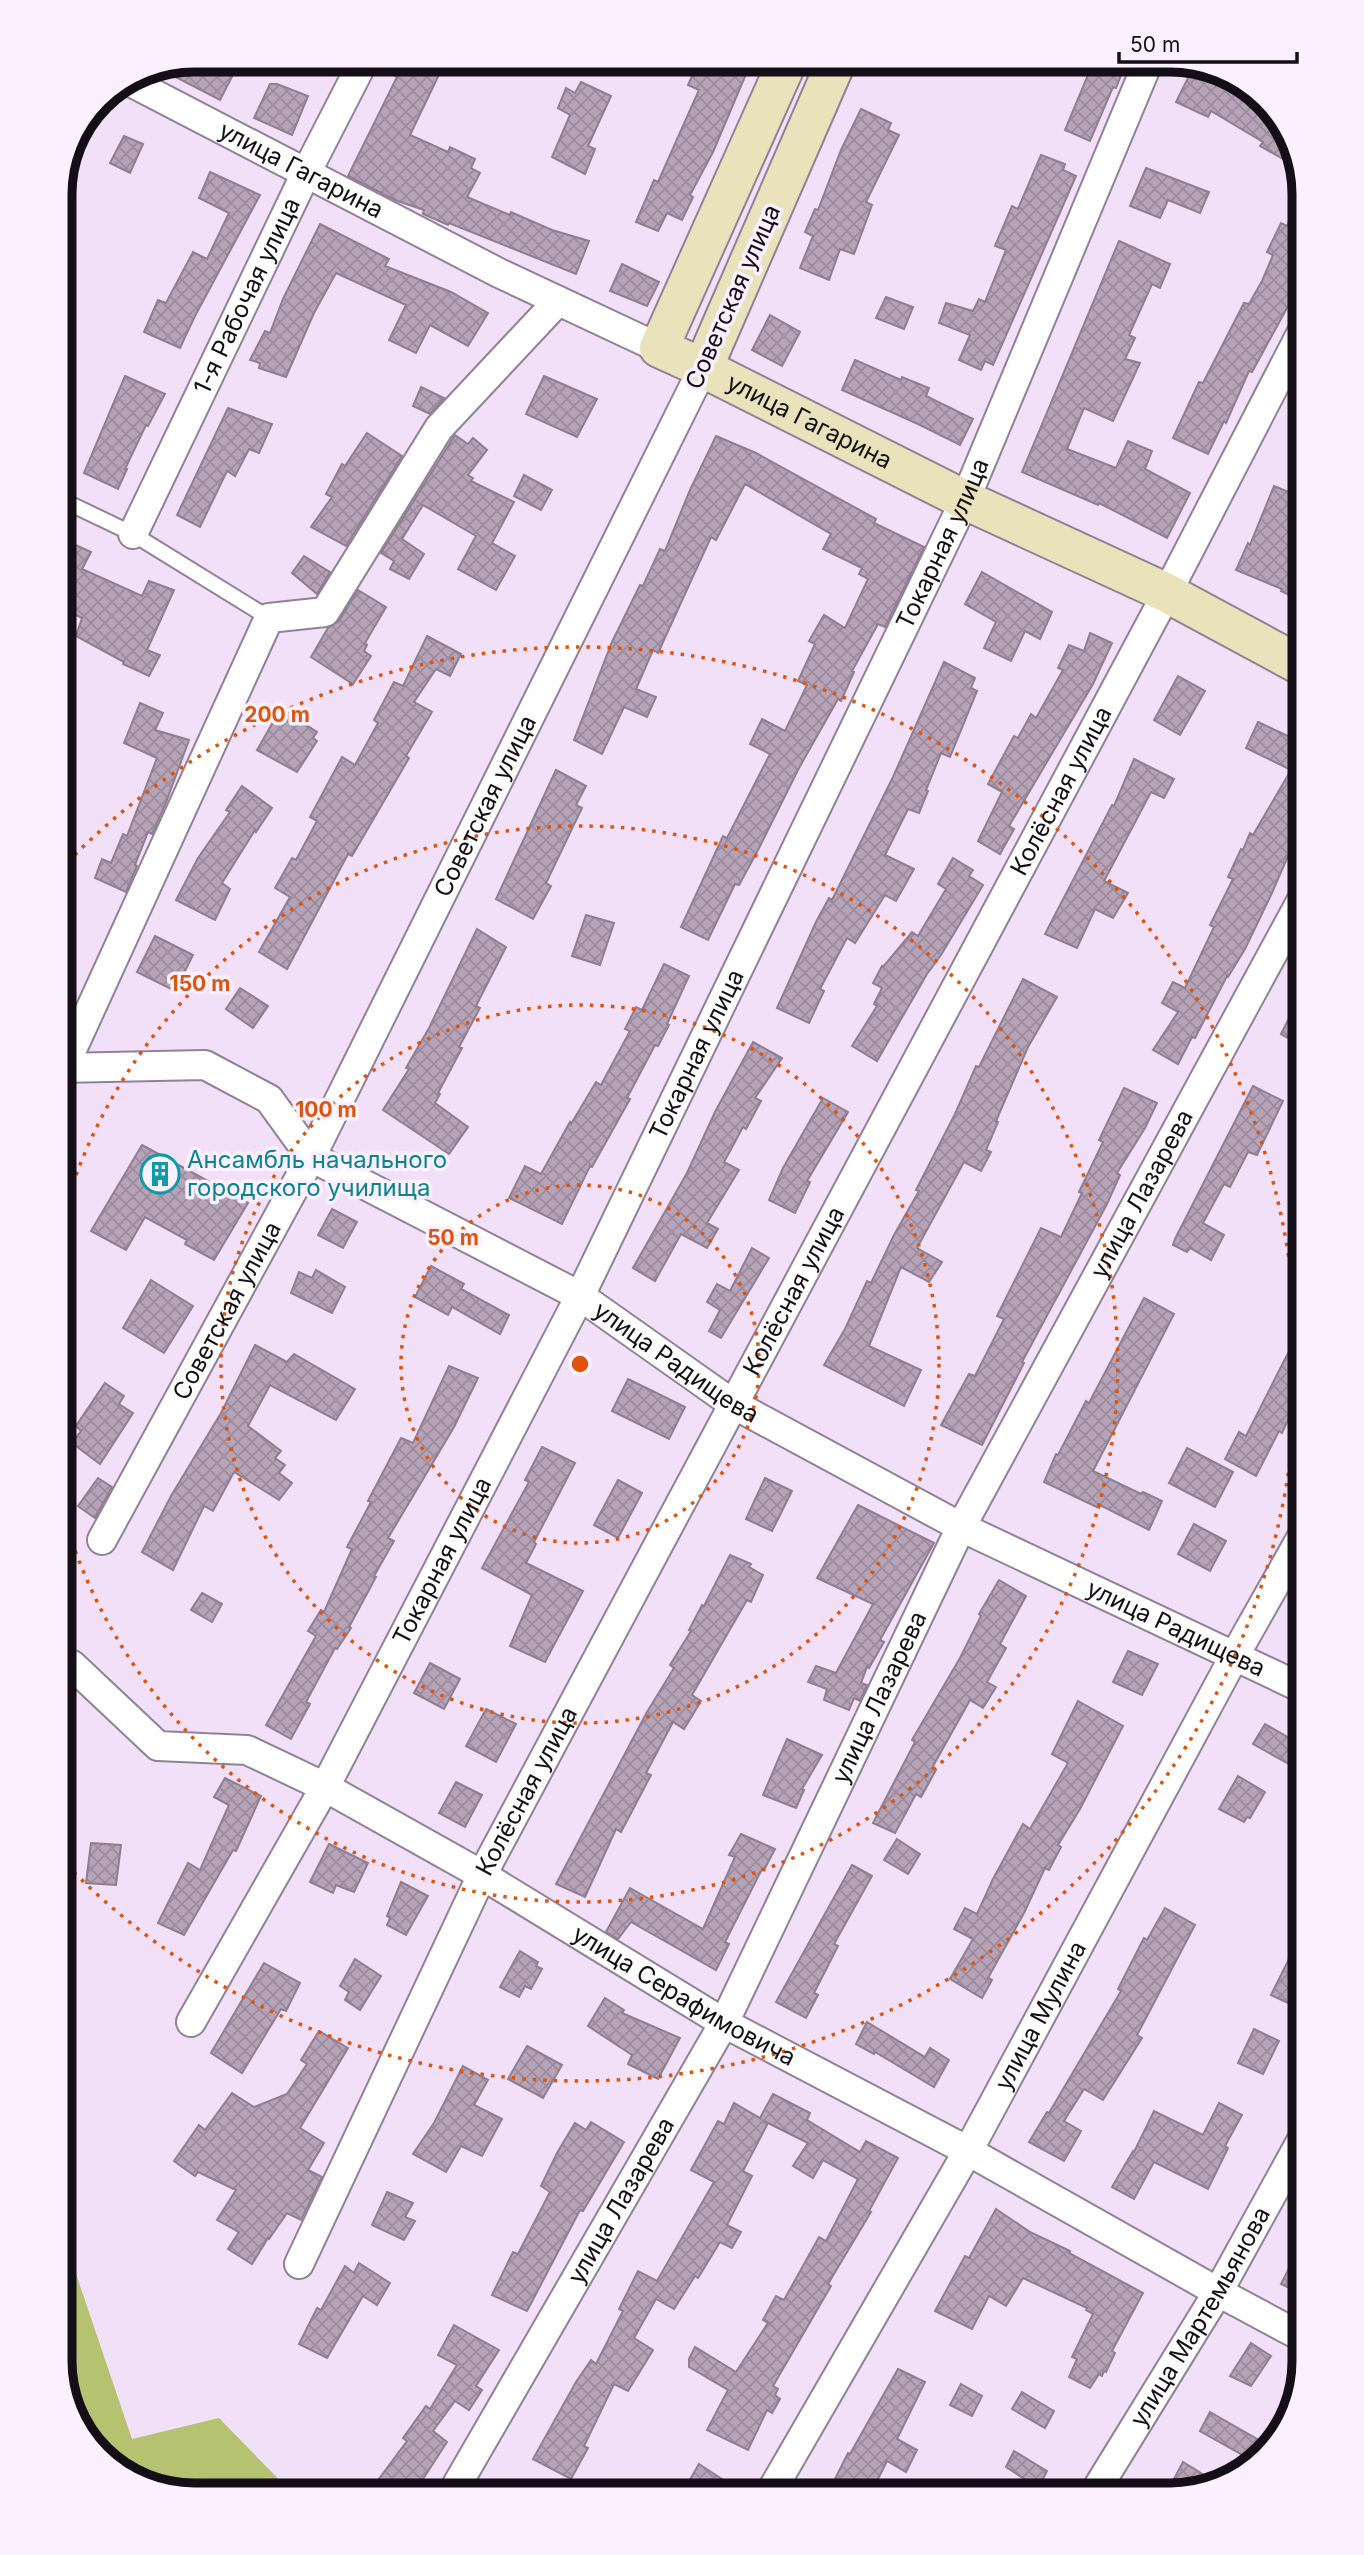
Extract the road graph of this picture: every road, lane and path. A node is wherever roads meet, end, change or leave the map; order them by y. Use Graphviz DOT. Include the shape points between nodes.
graph roads {
  1 [pos="358,72"];
  2 [pos="783,72"];
  3 [pos="832,72"];
  4 [pos="1144,72"];
  5 [pos="138,86"];
  6 [pos="306,173"];
  7 [pos="558,301"];
  8 [pos="659,348"];
  9 [pos="1292,351"];
  10 [pos="703,368"];
  11 [pos="965,500"];
  12 [pos="72,505"];
  13 [pos="133,534"];
  14 [pos="1167,593"];
  15 [pos="269,618"];
  16 [pos="1292,661"];
  17 [pos="1292,918"];
  18 [pos="72,1046"];
  19 [pos="72,1068"];
  20 [pos="311,1157"];
  21 [pos="580,1296"];
  22 [pos="733,1404"];
  23 [pos="961,1527"];
  24 [pos="102,1540"];
  25 [pos="1292,1554"];
  26 [pos="1235,1655"];
  27 [pos="72,1665"];
  28 [pos="1292,1683"];
  29 [pos="325,1787"];
  30 [pos="482,1875"];
  31 [pos="191,2022"];
  32 [pos="724,2023"];
  33 [pos="968,2151"];
  34 [pos="1292,2158"];
  35 [pos="299,2264"];
  36 [pos="1218,2292"];
  37 [pos="1292,2332"];
  38 [pos="457,2483"];
  39 [pos="776,2483"];
  40 [pos="1101,2483"];
  1 -- 6 [label="street, 1-я Рабочая улица"];
  2 -- 8 [label="street"];
  3 -- 10 [label="street, Советская улица"];
  4 -- 11 [label="street, Токарная улица"];
  5 -- 6 [label="street, улица Гагарина"];
  6 -- 7 [label="street, улица Гагарина"];
  6 -- 13 [label="street, 1-я Рабочая улица"];
  7 -- 8 [label="street, улица Гагарина"];
  7 -- 15 [label="street" via="439,428 326,612"];
  8 -- 10 [label="street, улица Гагарина"];
  9 -- 14 [label="street, Колёсная улица"];
  10 -- 11 [label="street, улица Гагарина"];
  10 -- 20 [label="street, Советская улица"];
  11 -- 14 [label="street, улица Гагарина"];
  11 -- 21 [label="street, Токарная улица"];
  12 -- 13 [label="lane"];
  13 -- 15 [label="lane"];
  14 -- 16 [label="street, улица Гагарина"];
  14 -- 22 [label="street, Колёсная улица"];
  15 -- 18 [label="street"];
  17 -- 23 [label="street, улица Лазарева"];
  19 -- 20 [label="street, улица Радищева" via="205,1065 269,1099"];
  20 -- 21 [label="street, улица Радищева"];
  20 -- 24 [label="street, Советская улица"];
  21 -- 22 [label="street, улица Радищева"];
  21 -- 29 [label="street, Токарная улица"];
  22 -- 23 [label="street, улица Радищева"];
  22 -- 30 [label="street, Колёсная улица"];
  23 -- 26 [label="street, улица Радищева"];
  23 -- 32 [label="street, улица Лазарева"];
  25 -- 26 [label="street, улица Мулина"];
  26 -- 28 [label="street, улица Радищева"];
  26 -- 33 [label="street, улица Мулина"];
  27 -- 29 [label="street, улица Серафимовича" via="158,1746 247,1751"];
  29 -- 30 [label="street, улица Серафимовича"];
  29 -- 31 [label="street, Токарная улица"];
  30 -- 32 [label="street, улица Серафимовича"];
  30 -- 35 [label="street, Колёсная улица"];
  32 -- 33 [label="street, улица Серафимовича"];
  32 -- 38 [label="street, улица Лазарева"];
  33 -- 36 [label="street, улица Серафимовича"];
  33 -- 39 [label="street, улица Мулина"];
  34 -- 36 [label="street, улица Мартемьянова"];
  36 -- 37 [label="street, улица Серафимовича"];
  36 -- 40 [label="street, улица Мартемьянова"];
}
